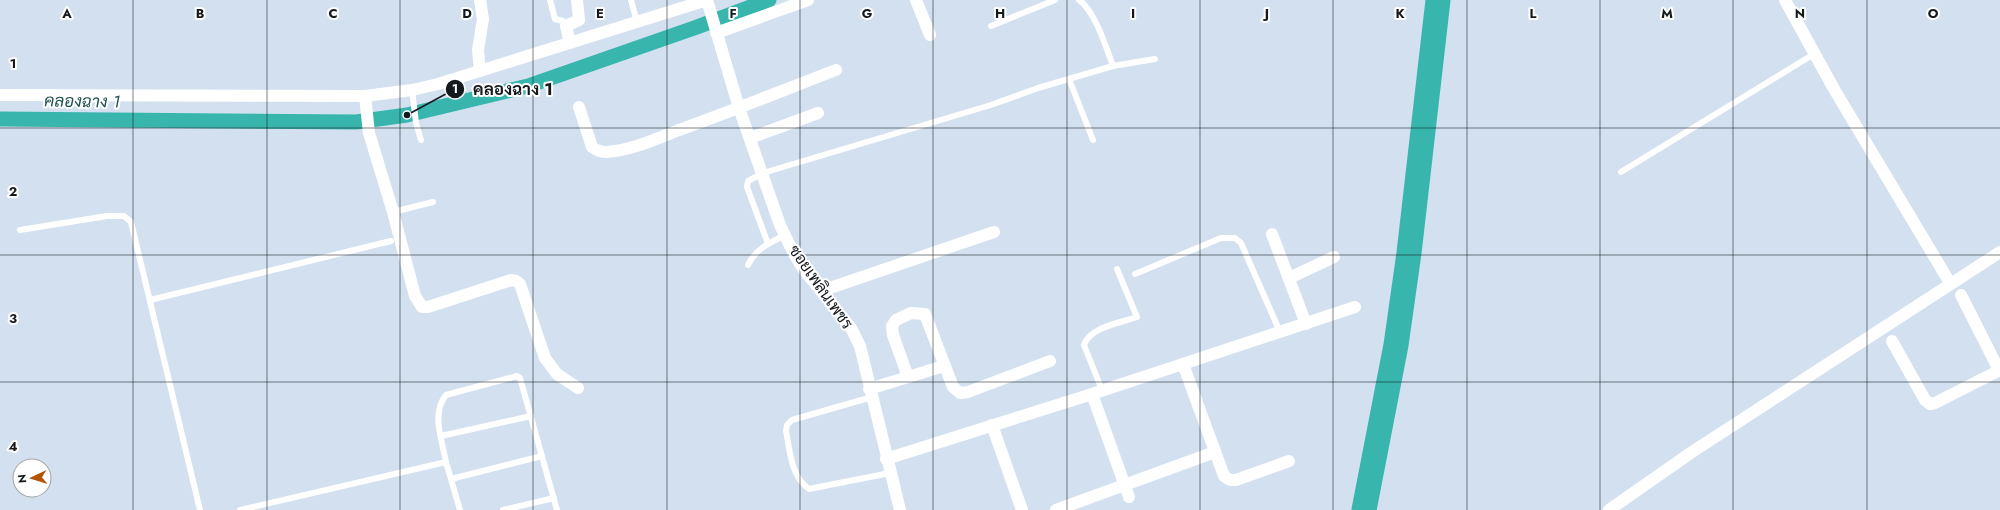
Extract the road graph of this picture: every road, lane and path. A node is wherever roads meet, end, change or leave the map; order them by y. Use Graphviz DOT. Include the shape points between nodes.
graph roads {
  1 [pos="480,0"];
  2 [pos="550,0"];
  3 [pos="578,0"];
  4 [pos="631,0"];
  5 [pos="707,0"];
  6 [pos="808,0"];
  7 [pos="916,0"];
  8 [pos="1055,0"];
  9 [pos="1079,0"];
  10 [pos="1785,0"];
  11 [pos="637,22"];
  12 [pos="566,26"];
  13 [pos="991,26"];
  14 [pos="716,32"];
  15 [pos="930,35"];
  16 [pos="570,43"];
  17 [pos="1814,54"];
  18 [pos="1154,59"];
  19 [pos="1113,66"];
  20 [pos="836,70"];
  21 [pos="480,71"];
  22 [pos="1069,79"];
  23 [pos="412,94"];
  24 [pos="0,95"];
  25 [pos="365,100"];
  26 [pos="579,107"];
  27 [pos="739,108"];
  28 [pos="818,112"];
  29 [pos="750,138"];
  30 [pos="421,140"];
  31 [pos="1093,140"];
  32 [pos="1621,172"];
  33 [pos="763,173"];
  34 [pos="433,202"];
  35 [pos="393,212"];
  36 [pos="20,230"];
  37 [pos="994,232"];
  38 [pos="1272,234"];
  39 [pos="785,235"];
  40 [pos="391,241"];
  41 [pos="768,244"];
  42 [pos="2000,252"];
  43 [pos="1334,258"];
  44 [pos="748,265"];
  45 [pos="1117,269"];
  46 [pos="1135,274"];
  47 [pos="1289,278"];
  48 [pos="1950,283"];
  49 [pos="821,291"];
  50 [pos="1961,295"];
  51 [pos="150,300"];
  52 [pos="1354,307"];
  53 [pos="1306,324"];
  54 [pos="1280,332"];
  55 [pos="1892,341"];
  56 [pos="1050,361"];
  57 [pos="1183,364"];
  58 [pos="944,366"];
  59 [pos="2000,370"];
  60 [pos="908,377"];
  61 [pos="578,388"];
  62 [pos="1097,392"];
  63 [pos="871,393"];
  64 [pos="531,416"];
  65 [pos="992,425"];
  66 [pos="441,436"];
  67 [pos="1215,452"];
  68 [pos="542,456"];
  69 [pos="886,458"];
  70 [pos="1289,461"];
  71 [pos="446,462"];
  72 [pos="890,473"];
  73 [pos="451,479"];
  74 [pos="1124,485"];
  75 [pos="1129,497"];
  76 [pos="554,498"];
  77 [pos="200,510"];
  78 [pos="240,510"];
  79 [pos="460,510"];
  80 [pos="503,510"];
  81 [pos="557,510"];
  82 [pos="900,510"];
  83 [pos="1022,510"];
  84 [pos="1056,510"];
  85 [pos="1609,510"];
  1 -- 21 [label="street"];
  2 -- 12 [label="lane" via="555,19 563,21"];
  3 -- 12 [label="street" via="579,20"];
  4 -- 11 [label="lane"];
  5 -- 11 [label="street"];
  5 -- 14 [label="street, ซอยเพลินเพชร"];
  6 -- 14 [label="street"];
  7 -- 15 [label="street"];
  8 -- 13 [label="lane"];
  9 -- 19 [label="lane" via="1091,14"];
  10 -- 17 [label="street"];
  11 -- 16 [label="street"];
  12 -- 16 [label="street"];
  14 -- 27 [label="street, ซอยเพลินเพชร"];
  16 -- 21 [label="street"];
  17 -- 32 [label="lane"];
  17 -- 48 [label="street"];
  18 -- 19 [label="lane"];
  19 -- 22 [label="lane"];
  20 -- 27 [label="street"];
  21 -- 23 [label="street"];
  22 -- 31 [label="lane"];
  22 -- 33 [label="lane"];
  23 -- 25 [label="street"];
  23 -- 30 [label="lane"];
  24 -- 25 [label="street"];
  25 -- 35 [label="street" via="367,123"];
  26 -- 27 [label="street" via="589,142 597,151 604,152 641,144"];
  27 -- 29 [label="street, ซอยเพลินเพชร"];
  28 -- 29 [label="street"];
  29 -- 33 [label="street, ซอยเพลินเพชร"];
  33 -- 39 [label="street, ซอยเพลินเพชร"];
  33 -- 41 [label="lane" via="748,181 746,187"];
  34 -- 35 [label="lane"];
  35 -- 61 [label="street" via="415,296 422,307 484,287 516,280 520,284 545,358 557,374"];
  36 -- 51 [label="lane" via="107,216 124,216 131,222"];
  37 -- 49 [label="street"];
  38 -- 47 [label="street"];
  39 -- 41 [label="lane"];
  39 -- 49 [label="street, ซอยเพลินเพชร" via="804,270"];
  40 -- 51 [label="lane"];
  41 -- 44 [label="lane" via="756,252"];
  42 -- 48 [label="street"];
  43 -- 47 [label="street"];
  45 -- 62 [label="lane" via="1137,317 1093,332 1086,338 1084,345"];
  46 -- 54 [label="lane" via="1221,238 1235,238 1241,243"];
  47 -- 53 [label="street"];
  48 -- 85 [label="street" via="1692,452"];
  49 -- 63 [label="street, ซอยเพลินเพชร" via="851,328 860,346"];
  50 -- 59 [label="street"];
  51 -- 77 [label="lane"];
  52 -- 53 [label="street"];
  53 -- 54 [label="street"];
  54 -- 57 [label="street"];
  55 -- 59 [label="street" via="1925,400 1930,404"];
  56 -- 58 [label="street" via="960,394 955,391"];
  57 -- 62 [label="street"];
  57 -- 67 [label="street"];
  58 -- 60 [label="street"];
  58 -- 60 [label="street" via="925,314 911,313 896,320 892,326"];
  60 -- 63 [label="street"];
  62 -- 65 [label="street"];
  62 -- 74 [label="street"];
  63 -- 69 [label="street, ซอยเพลินเพชร"];
  63 -- 72 [label="lane" via="792,420 787,425 786,431 796,475 809,489"];
  64 -- 66 [label="lane"];
  64 -- 66 [label="lane" via="520,378 514,376 446,394 438,409"];
  64 -- 68 [label="lane"];
  65 -- 69 [label="street"];
  65 -- 83 [label="street"];
  66 -- 71 [label="lane"];
  67 -- 70 [label="street" via="1224,476 1230,480"];
  67 -- 74 [label="street"];
  68 -- 73 [label="lane"];
  68 -- 76 [label="lane"];
  69 -- 72 [label="street, ซอยเพลินเพชร"];
  71 -- 73 [label="lane"];
  71 -- 78 [label="lane"];
  72 -- 82 [label="street, ซอยเพลินเพชร"];
  73 -- 79 [label="lane"];
  74 -- 75 [label="street"];
  74 -- 84 [label="street"];
  76 -- 80 [label="lane"];
  76 -- 81 [label="lane"];
}
